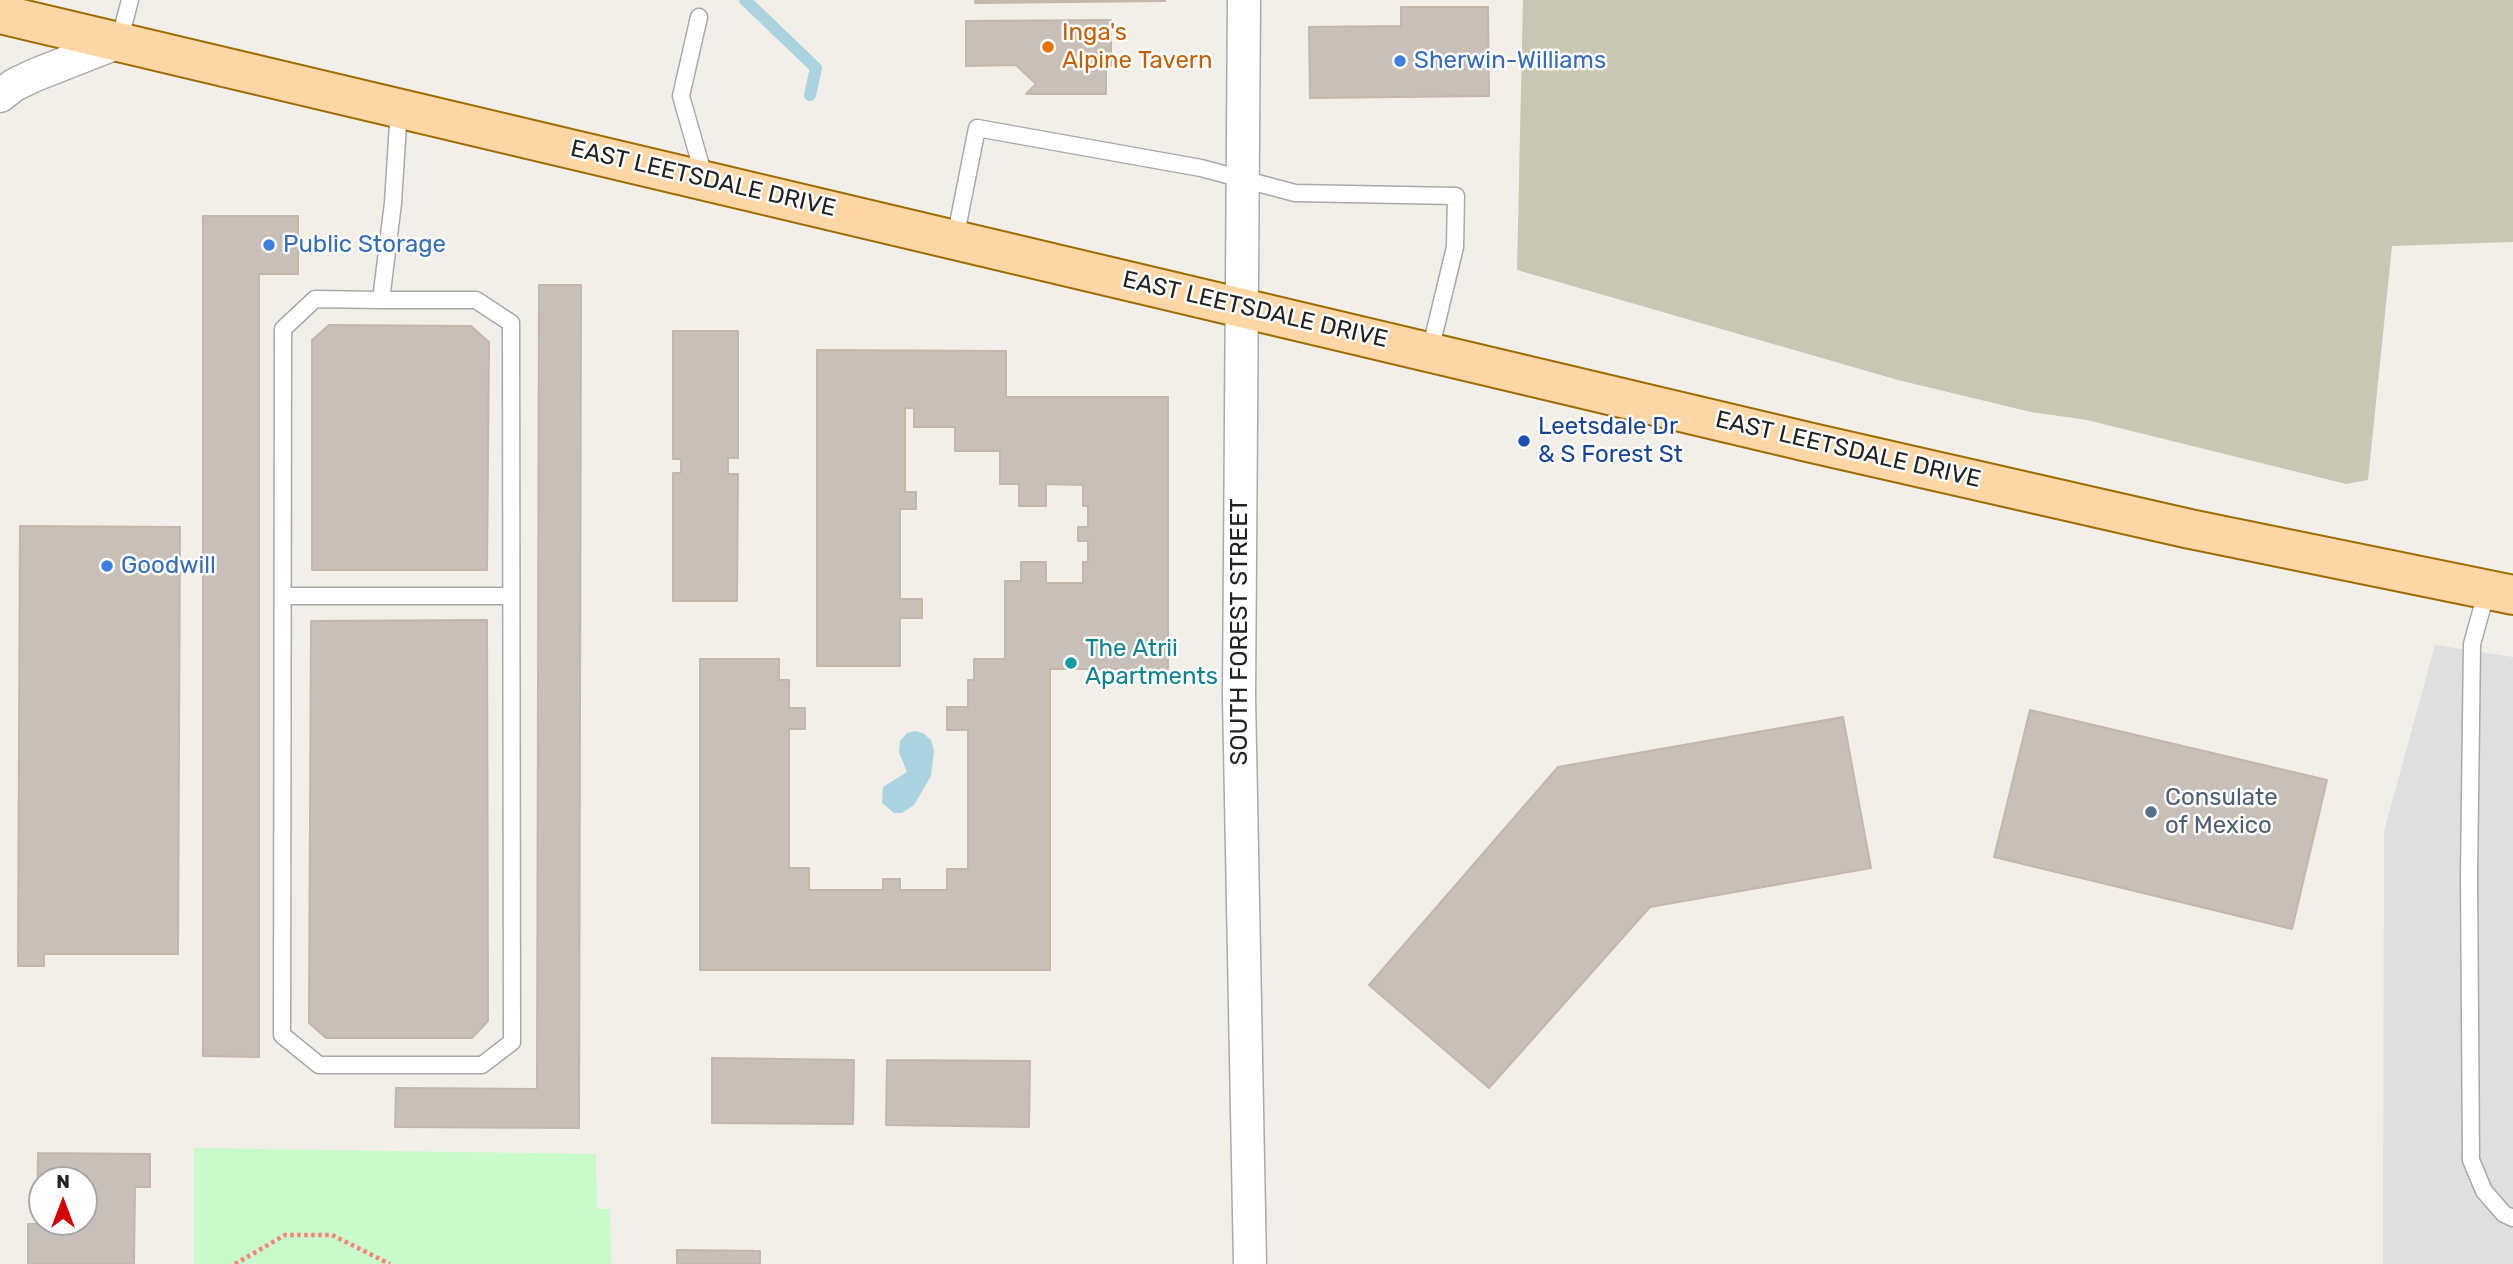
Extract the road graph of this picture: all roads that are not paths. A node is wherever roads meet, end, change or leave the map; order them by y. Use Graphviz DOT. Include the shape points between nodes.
graph roads {
  1 [pos="130,0"];
  2 [pos="1244,0"];
  3 [pos="0,14"];
  4 [pos="699,17"];
  5 [pos="119,42"];
  6 [pos="0,96"];
  7 [pos="399,108"];
  8 [pos="705,180"];
  9 [pos="1243,181"];
  10 [pos="955,239"];
  11 [pos="381,300"];
  12 [pos="1240,306"];
  13 [pos="1430,351"];
  14 [pos="2500,592"];
  15 [pos="283,596"];
  16 [pos="511,596"];
  17 [pos="2513,1218"];
  18 [pos="1250,1264"];
  1 -- 5 [label="lane"];
  2 -- 9 [label="street, SOUTH FOREST STREET"];
  3 -- 5 [label="main road, EAST LEETSDALE DRIVE"];
  4 -- 8 [label="lane" via="681,96"];
  5 -- 6 [label="street" via="35,75"];
  5 -- 7 [label="main road, EAST LEETSDALE DRIVE"];
  7 -- 8 [label="main road, EAST LEETSDALE DRIVE"];
  7 -- 11 [label="lane"];
  8 -- 10 [label="main road, EAST LEETSDALE DRIVE"];
  9 -- 10 [label="lane" via="1201,168 977,128"];
  9 -- 12 [label="street, SOUTH FOREST STREET"];
  9 -- 13 [label="lane" via="1295,193 1456,196 1455,247"];
  10 -- 12 [label="main road, EAST LEETSDALE DRIVE"];
  11 -- 15 [label="lane" via="315,299 284,329"];
  11 -- 16 [label="lane" via="476,300 511,323"];
  12 -- 13 [label="main road, EAST LEETSDALE DRIVE"];
  12 -- 18 [label="street, SOUTH FOREST STREET" via="1238,696"];
  13 -- 14 [label="main road, EAST LEETSDALE DRIVE" via="2190,529"];
  14 -- 17 [label="lane" via="2472,644 2471,1160 2484,1191"];
  15 -- 16 [label="lane"];
  15 -- 16 [label="lane" via="282,1035 319,1065 482,1065 512,1042"];
}
